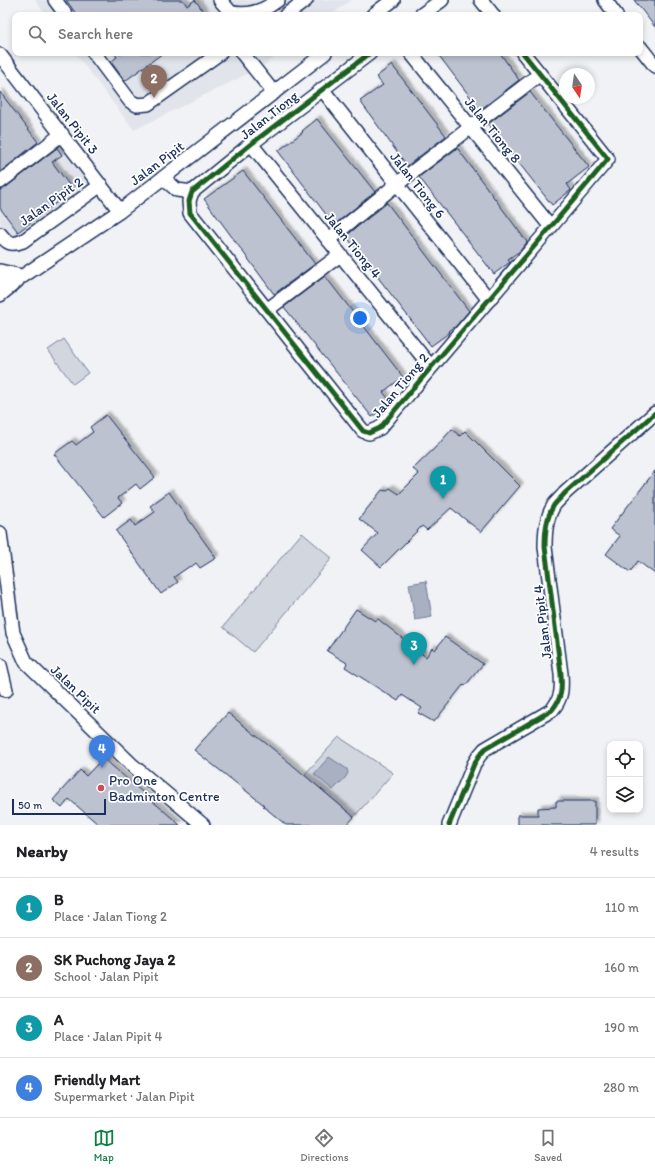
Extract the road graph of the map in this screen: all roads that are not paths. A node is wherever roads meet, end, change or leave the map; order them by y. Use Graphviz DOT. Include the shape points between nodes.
graph roads {
  1 [pos="55,0"];
  2 [pos="220,0"];
  3 [pos="278,0"];
  4 [pos="306,0"];
  5 [pos="393,0"];
  6 [pos="442,0"];
  7 [pos="481,0"];
  8 [pos="605,0"];
  9 [pos="64,12"];
  10 [pos="230,12"];
  11 [pos="255,12"];
  12 [pos="290,12"];
  13 [pos="378,12"];
  14 [pos="425,12"];
  15 [pos="491,12"];
  16 [pos="614,12"];
  17 [pos="643,50"];
  18 [pos="0,55"];
  19 [pos="96,56"];
  20 [pos="216,56"];
  21 [pos="244,56"];
  22 [pos="321,56"];
  23 [pos="366,56"];
  24 [pos="413,56"];
  25 [pos="525,56"];
  26 [pos="655,66"];
  27 [pos="540,74"];
  28 [pos="322,89"];
  29 [pos="274,93"];
  30 [pos="470,127"];
  31 [pos="62,134"];
  32 [pos="251,144"];
  33 [pos="163,178"];
  34 [pos="0,182"];
  35 [pos="397,184"];
  36 [pos="101,185"];
  37 [pos="190,196"];
  38 [pos="120,211"];
  39 [pos="551,227"];
  40 [pos="0,234"];
  41 [pos="328,240"];
  42 [pos="340,255"];
  43 [pos="0,271"];
  44 [pos="23,276"];
  45 [pos="0,284"];
  46 [pos="0,295"];
  47 [pos="489,300"];
  48 [pos="267,310"];
  49 [pos="431,367"];
  50 [pos="655,413"];
  51 [pos="0,533"];
  52 [pos="5,610"];
  53 [pos="0,665"];
  54 [pos="6,690"];
  55 [pos="203,825"];
  56 [pos="449,825"];
  1 -- 9 [label="street"];
  2 -- 10 [label="street"];
  3 -- 11 [label="street"];
  4 -- 12 [label="street"];
  5 -- 13 [label="street"];
  6 -- 14 [label="street"];
  7 -- 15 [label="street"];
  8 -- 16 [label="street"];
  17 -- 26 [label="street"];
  18 -- 31 [label="street, Jalan Pipit 3"];
  19 -- 20 [label="street" via="130,101 137,105 148,104"];
  21 -- 29 [label="street"];
  22 -- 29 [label="street, Jalan Pipit"];
  23 -- 28 [label="street, Jalan Tiong"];
  24 -- 30 [label="street, Jalan Tiong 8"];
  25 -- 27 [label="street"];
  27 -- 30 [label="street"];
  27 -- 39 [label="street, Jalan Tiong 2" via="608,159"];
  28 -- 32 [label="street, Jalan Tiong"];
  28 -- 35 [label="street, Jalan Tiong 6"];
  29 -- 33 [label="street, Jalan Pipit"];
  30 -- 35 [label="street"];
  30 -- 39 [label="street, Jalan Tiong 8"];
  31 -- 34 [label="street"];
  31 -- 36 [label="street, Jalan Pipit 3"];
  32 -- 37 [label="street, Jalan Tiong"];
  32 -- 41 [label="street, Jalan Tiong 4"];
  33 -- 37 [label="street" via="177,190"];
  33 -- 38 [label="street, Jalan Pipit"];
  35 -- 41 [label="street"];
  35 -- 47 [label="street, Jalan Tiong 6"];
  36 -- 38 [label="street, Jalan Pipit 3"];
  36 -- 40 [label="street, Jalan Pipit 2" via="17,244 5,240"];
  37 -- 48 [label="street, Jalan Tiong 2" via="190,213"];
  38 -- 44 [label="street, Jalan Pipit"];
  39 -- 47 [label="street, Jalan Tiong 2"];
  41 -- 42 [label="street, Jalan Tiong 4"];
  42 -- 48 [label="street"];
  42 -- 49 [label="street, Jalan Tiong 4"];
  43 -- 44 [label="street"];
  44 -- 45 [label="street, Jalan Pipit"];
  44 -- 46 [label="street"];
  47 -- 49 [label="street, Jalan Tiong 2"];
  48 -- 49 [label="street, Jalan Tiong 2" via="363,431 369,433 380,428"];
  50 -- 56 [label="street, Jalan Pipit 4" via="554,504 549,516 545,546 561,674 561,696 552,710 485,749 474,764"];
  51 -- 52 [label="street, Jalan Pipit"];
  52 -- 55 [label="street, Jalan Pipit" via="26,662 126,760"];
  53 -- 54 [label="street"];
}
